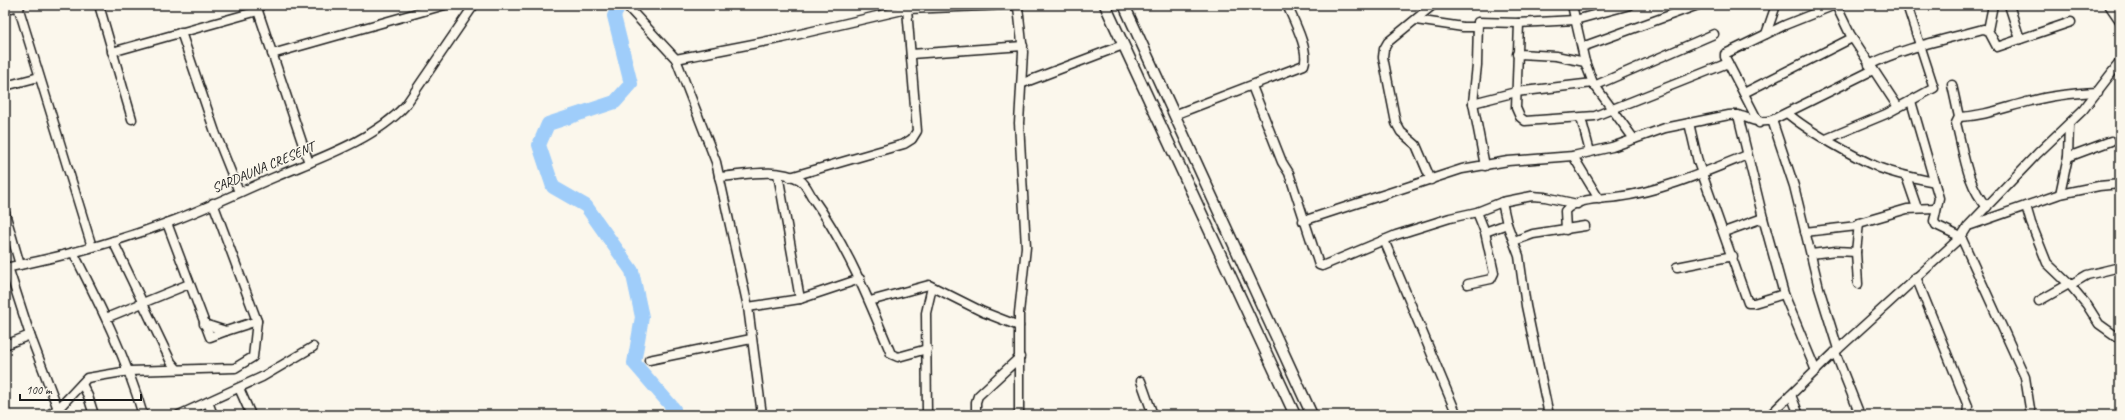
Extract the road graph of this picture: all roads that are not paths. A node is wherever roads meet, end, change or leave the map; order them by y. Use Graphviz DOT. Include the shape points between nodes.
graph roads {
  1 [pos="99,5"];
  2 [pos="445,5"];
  3 [pos="474,5"];
  4 [pos="626,5"];
  5 [pos="1105,5"];
  6 [pos="1124,5"];
  7 [pos="1287,5"];
  8 [pos="1433,5"];
  9 [pos="1572,5"];
  10 [pos="1630,5"];
  11 [pos="1698,5"];
  12 [pos="1776,5"];
  13 [pos="1836,5"];
  14 [pos="1907,5"];
  15 [pos="1993,5"];
  16 [pos="2009,5"];
  17 [pos="2109,5"];
  18 [pos="20,6"];
  19 [pos="1821,7"];
  20 [pos="257,8"];
  21 [pos="908,9"];
  22 [pos="5,10"];
  23 [pos="1416,20"];
  24 [pos="1575,20"];
  25 [pos="2120,21"];
  26 [pos="2071,22"];
  27 [pos="1519,23"];
  28 [pos="1477,27"];
  29 [pos="1988,30"];
  30 [pos="181,32"];
  31 [pos="1714,34"];
  32 [pos="1766,34"];
  33 [pos="1852,38"];
  34 [pos="2020,39"];
  35 [pos="1123,45"];
  36 [pos="1920,45"];
  37 [pos="1023,46"];
  38 [pos="1582,47"];
  39 [pos="112,52"];
  40 [pos="272,54"];
  41 [pos="911,54"];
  42 [pos="1517,54"];
  43 [pos="676,59"];
  44 [pos="1585,62"];
  45 [pos="2120,62"];
  46 [pos="1728,63"];
  47 [pos="1871,67"];
  48 [pos="39,77"];
  49 [pos="1023,83"];
  50 [pos="1594,84"];
  51 [pos="1952,85"];
  52 [pos="5,86"];
  53 [pos="1252,86"];
  54 [pos="1516,92"];
  55 [pos="2098,92"];
  56 [pos="1744,93"];
  57 [pos="1911,101"];
  58 [pos="1473,103"];
  59 [pos="1898,107"];
  60 [pos="1613,109"];
  61 [pos="1787,113"];
  62 [pos="1174,115"];
  63 [pos="1738,115"];
  64 [pos="1959,117"];
  65 [pos="1581,118"];
  66 [pos="132,119"];
  67 [pos="1772,120"];
  68 [pos="1690,123"];
  69 [pos="1759,123"];
  70 [pos="2069,125"];
  71 [pos="1634,139"];
  72 [pos="1826,139"];
  73 [pos="2111,141"];
  74 [pos="1590,152"];
  75 [pos="1747,155"];
  76 [pos="1573,156"];
  77 [pos="2068,157"];
  78 [pos="309,163"];
  79 [pos="1485,166"];
  80 [pos="1703,173"];
  81 [pos="778,174"];
  82 [pos="790,176"];
  83 [pos="1906,176"];
  84 [pos="719,177"];
  85 [pos="1431,180"];
  86 [pos="1934,182"];
  87 [pos="2120,184"];
  88 [pos="239,192"];
  89 [pos="2060,194"];
  90 [pos="1599,199"];
  91 [pos="1502,202"];
  92 [pos="213,203"];
  93 [pos="1577,204"];
  94 [pos="2026,206"];
  95 [pos="1987,207"];
  96 [pos="1917,208"];
  97 [pos="1936,208"];
  98 [pos="1478,212"];
  99 [pos="5,213"];
  100 [pos="1763,218"];
  101 [pos="1303,221"];
  102 [pos="167,223"];
  103 [pos="1506,224"];
  104 [pos="1585,226"];
  105 [pos="1857,226"];
  106 [pos="1968,226"];
  107 [pos="1566,230"];
  108 [pos="1486,232"];
  109 [pos="1724,232"];
  110 [pos="1805,232"];
  111 [pos="1961,237"];
  112 [pos="1384,240"];
  113 [pos="113,241"];
  114 [pos="1514,241"];
  115 [pos="92,247"];
  116 [pos="73,252"];
  117 [pos="1856,252"];
  118 [pos="1811,254"];
  119 [pos="1733,256"];
  120 [pos="20,265"];
  121 [pos="1676,267"];
  122 [pos="2120,267"];
  123 [pos="7,268"];
  124 [pos="1916,277"];
  125 [pos="860,279"];
  126 [pos="189,284"];
  127 [pos="1468,284"];
  128 [pos="1858,284"];
  129 [pos="2069,284"];
  130 [pos="932,286"];
  131 [pos="1784,294"];
  132 [pos="800,299"];
  133 [pos="870,301"];
  134 [pos="2039,301"];
  135 [pos="142,302"];
  136 [pos="748,307"];
  137 [pos="106,318"];
  138 [pos="257,321"];
  139 [pos="1019,326"];
  140 [pos="30,335"];
  141 [pos="751,339"];
  142 [pos="2120,339"];
  143 [pos="5,345"];
  144 [pos="313,347"];
  145 [pos="927,349"];
  146 [pos="1837,351"];
  147 [pos="1020,357"];
  148 [pos="649,360"];
  149 [pos="177,369"];
  150 [pos="129,371"];
  151 [pos="1816,371"];
  152 [pos="1141,382"];
  153 [pos="82,384"];
  154 [pos="239,388"];
  155 [pos="1791,395"];
  156 [pos="208,402"];
  157 [pos="58,409"];
  158 [pos="183,414"];
  159 [pos="48,415"];
  160 [pos="94,415"];
  161 [pos="143,415"];
  162 [pos="213,415"];
  163 [pos="251,415"];
  164 [pos="762,415"];
  165 [pos="927,415"];
  166 [pos="976,415"];
  167 [pos="1020,415"];
  168 [pos="1153,415"];
  169 [pos="1295,415"];
  170 [pos="1312,415"];
  171 [pos="1457,415"];
  172 [pos="1549,415"];
  173 [pos="1770,415"];
  174 [pos="1799,415"];
  175 [pos="1860,415"];
  176 [pos="1967,415"];
  177 [pos="2030,415"];
  1 -- 39 [label="street"];
  2 -- 40 [label="street"];
  3 -- 78 [label="street, SARDAUNA CRESENT" via="393,120 378,130"];
  4 -- 43 [label="street"];
  5 -- 35 [label="main road"];
  6 -- 62 [label="main road"];
  7 -- 53 [label="street" via="1305,50 1304,65"];
  8 -- 23 [label="street"];
  9 -- 24 [label="street"];
  10 -- 24 [label="street"];
  11 -- 38 [label="street"];
  12 -- 32 [label="street"];
  13 -- 19 [label="street"];
  13 -- 33 [label="street"];
  14 -- 36 [label="street"];
  15 -- 29 [label="street"];
  16 -- 34 [label="street"];
  17 -- 25 [label="street"];
  18 -- 22 [label="street"];
  18 -- 48 [label="street"];
  19 -- 32 [label="street"];
  20 -- 30 [label="street"];
  20 -- 40 [label="street"];
  21 -- 37 [label="street" via="1016,5 1020,12"];
  21 -- 41 [label="street"];
  21 -- 43 [label="street" via="783,38"];
  23 -- 28 [label="street"];
  23 -- 85 [label="street" via="1388,42 1383,57 1396,123 1401,132 1416,145"];
  24 -- 27 [label="street"];
  24 -- 38 [label="street"];
  26 -- 34 [label="street"];
  27 -- 28 [label="street" via="1479,22"];
  27 -- 42 [label="street"];
  28 -- 58 [label="street" via="1478,65"];
  29 -- 34 [label="street" via="1997,47"];
  29 -- 36 [label="street" via="1983,29"];
  30 -- 39 [label="street"];
  30 -- 88 [label="street" via="215,132"];
  31 -- 50 [label="street"];
  32 -- 46 [label="street" via="1725,54"];
  33 -- 47 [label="street"];
  33 -- 56 [label="street"];
  35 -- 49 [label="street"];
  35 -- 169 [label="main road"];
  36 -- 47 [label="street" via="1886,57"];
  36 -- 57 [label="street" via="1935,87"];
  37 -- 41 [label="street"];
  37 -- 49 [label="street"];
  38 -- 44 [label="street"];
  39 -- 66 [label="street"];
  40 -- 78 [label="street"];
  41 -- 82 [label="street" via="916,131 912,139 904,144"];
  42 -- 44 [label="street" via="1556,56"];
  42 -- 54 [label="street"];
  43 -- 84 [label="street" via="716,162"];
  44 -- 50 [label="street"];
  45 -- 55 [label="street"];
  46 -- 56 [label="street"];
  46 -- 60 [label="street"];
  47 -- 59 [label="street"];
  47 -- 61 [label="street"];
  48 -- 52 [label="street"];
  48 -- 115 [label="street"];
  49 -- 139 [label="street" via="1019,123 1026,247"];
  50 -- 54 [label="street"];
  50 -- 60 [label="street"];
  51 -- 64 [label="street"];
  53 -- 62 [label="street"];
  53 -- 101 [label="street" via="1288,173"];
  54 -- 58 [label="street"];
  54 -- 65 [label="street" via="1518,114 1525,121"];
  55 -- 64 [label="street" via="2031,100 1993,113"];
  55 -- 70 [label="street"];
  56 -- 69 [label="street"];
  57 -- 59 [label="street"];
  57 -- 86 [label="street"];
  58 -- 79 [label="street"];
  59 -- 72 [label="street"];
  60 -- 65 [label="street"];
  60 -- 71 [label="street"];
  61 -- 67 [label="street"];
  61 -- 72 [label="street"];
  62 -- 170 [label="main road"];
  63 -- 68 [label="street"];
  63 -- 69 [label="street"];
  63 -- 75 [label="street"];
  64 -- 95 [label="street" via="1956,123 1972,185"];
  65 -- 74 [label="street"];
  67 -- 69 [label="street"];
  67 -- 110 [label="street" via="1792,179"];
  68 -- 71 [label="street"];
  68 -- 80 [label="street"];
  70 -- 77 [label="street"];
  70 -- 95 [label="street" via="2038,153"];
  71 -- 74 [label="street"];
  72 -- 83 [label="street" via="1879,167"];
  73 -- 77 [label="street"];
  74 -- 76 [label="street"];
  75 -- 80 [label="street"];
  75 -- 100 [label="street"];
  76 -- 79 [label="street" via="1508,161"];
  76 -- 90 [label="street"];
  77 -- 89 [label="street"];
  78 -- 88 [label="street, SARDAUNA CRESENT"];
  79 -- 85 [label="street"];
  80 -- 90 [label="street" via="1653,190"];
  80 -- 109 [label="street"];
  81 -- 82 [label="street"];
  81 -- 84 [label="street"];
  81 -- 132 [label="street"];
  82 -- 125 [label="street" via="801,181 824,212"];
  83 -- 86 [label="street"];
  83 -- 96 [label="street"];
  84 -- 136 [label="street"];
  85 -- 101 [label="street"];
  86 -- 97 [label="street" via="1939,198"];
  87 -- 89 [label="street"];
  88 -- 92 [label="street, SARDAUNA CRESENT"];
  89 -- 94 [label="street"];
  90 -- 93 [label="street"];
  91 -- 93 [label="street" via="1545,196"];
  91 -- 98 [label="street"];
  91 -- 103 [label="street"];
  92 -- 102 [label="street, SARDAUNA CRESENT"];
  92 -- 138 [label="street"];
  93 -- 107 [label="street" via="1565,211"];
  94 -- 106 [label="street"];
  94 -- 129 [label="street" via="2048,263"];
  95 -- 106 [label="street"];
  96 -- 97 [label="street"];
  96 -- 105 [label="street" via="1861,221"];
  97 -- 111 [label="street" via="1933,218 1936,225"];
  98 -- 108 [label="street"];
  98 -- 112 [label="street" via="1450,218"];
  99 -- 120 [label="street"];
  100 -- 109 [label="street"];
  100 -- 131 [label="street"];
  101 -- 112 [label="street" via="1319,265 1322,266"];
  102 -- 113 [label="street, SARDAUNA CRESENT"];
  102 -- 126 [label="street"];
  103 -- 108 [label="street"];
  103 -- 114 [label="street"];
  104 -- 107 [label="street"];
  105 -- 110 [label="street"];
  105 -- 117 [label="street"];
  106 -- 111 [label="street"];
  107 -- 114 [label="street" via="1533,234"];
  108 -- 127 [label="street" via="1494,269 1493,277 1488,281"];
  109 -- 119 [label="street"];
  110 -- 118 [label="street"];
  111 -- 124 [label="street"];
  111 -- 177 [label="street" via="2025,377"];
  112 -- 171 [label="street"];
  113 -- 115 [label="street, SARDAUNA CRESENT"];
  113 -- 135 [label="street"];
  114 -- 172 [label="street"];
  115 -- 116 [label="street, SARDAUNA CRESENT"];
  116 -- 120 [label="street, SARDAUNA CRESENT"];
  116 -- 137 [label="street"];
  117 -- 118 [label="street"];
  117 -- 128 [label="street"];
  118 -- 146 [label="street"];
  119 -- 121 [label="street"];
  119 -- 131 [label="street" via="1748,303"];
  120 -- 123 [label="street, SARDAUNA CRESENT"];
  122 -- 129 [label="street" via="2088,275"];
  123 -- 140 [label="street"];
  124 -- 146 [label="street"];
  124 -- 176 [label="street" via="1968,406"];
  125 -- 132 [label="street"];
  125 -- 133 [label="street"];
  126 -- 135 [label="street"];
  126 -- 138 [label="street" via="210,337"];
  129 -- 134 [label="street"];
  129 -- 142 [label="street" via="2099,324"];
  130 -- 133 [label="street"];
  130 -- 139 [label="street" via="983,312"];
  130 -- 145 [label="street" via="926,313"];
  131 -- 151 [label="street"];
  132 -- 136 [label="street"];
  133 -- 145 [label="street" via="891,354 894,356"];
  135 -- 137 [label="street"];
  135 -- 149 [label="street" via="171,362"];
  136 -- 141 [label="street"];
  137 -- 150 [label="street"];
  138 -- 149 [label="street" via="253,357 235,368"];
  139 -- 147 [label="street"];
  140 -- 143 [label="street"];
  140 -- 157 [label="street"];
  141 -- 148 [label="street"];
  141 -- 164 [label="street"];
  144 -- 154 [label="street"];
  145 -- 165 [label="street"];
  146 -- 151 [label="street"];
  146 -- 175 [label="street"];
  147 -- 166 [label="street" via="978,396"];
  147 -- 167 [label="street"];
  149 -- 150 [label="street"];
  150 -- 153 [label="street" via="87,378"];
  150 -- 161 [label="street"];
  151 -- 155 [label="street"];
  152 -- 168 [label="street"];
  153 -- 157 [label="street"];
  153 -- 160 [label="street"];
  154 -- 156 [label="street"];
  154 -- 163 [label="street"];
  155 -- 173 [label="street"];
  155 -- 174 [label="street"];
  156 -- 158 [label="street"];
  156 -- 162 [label="street"];
  157 -- 159 [label="street"];
}
